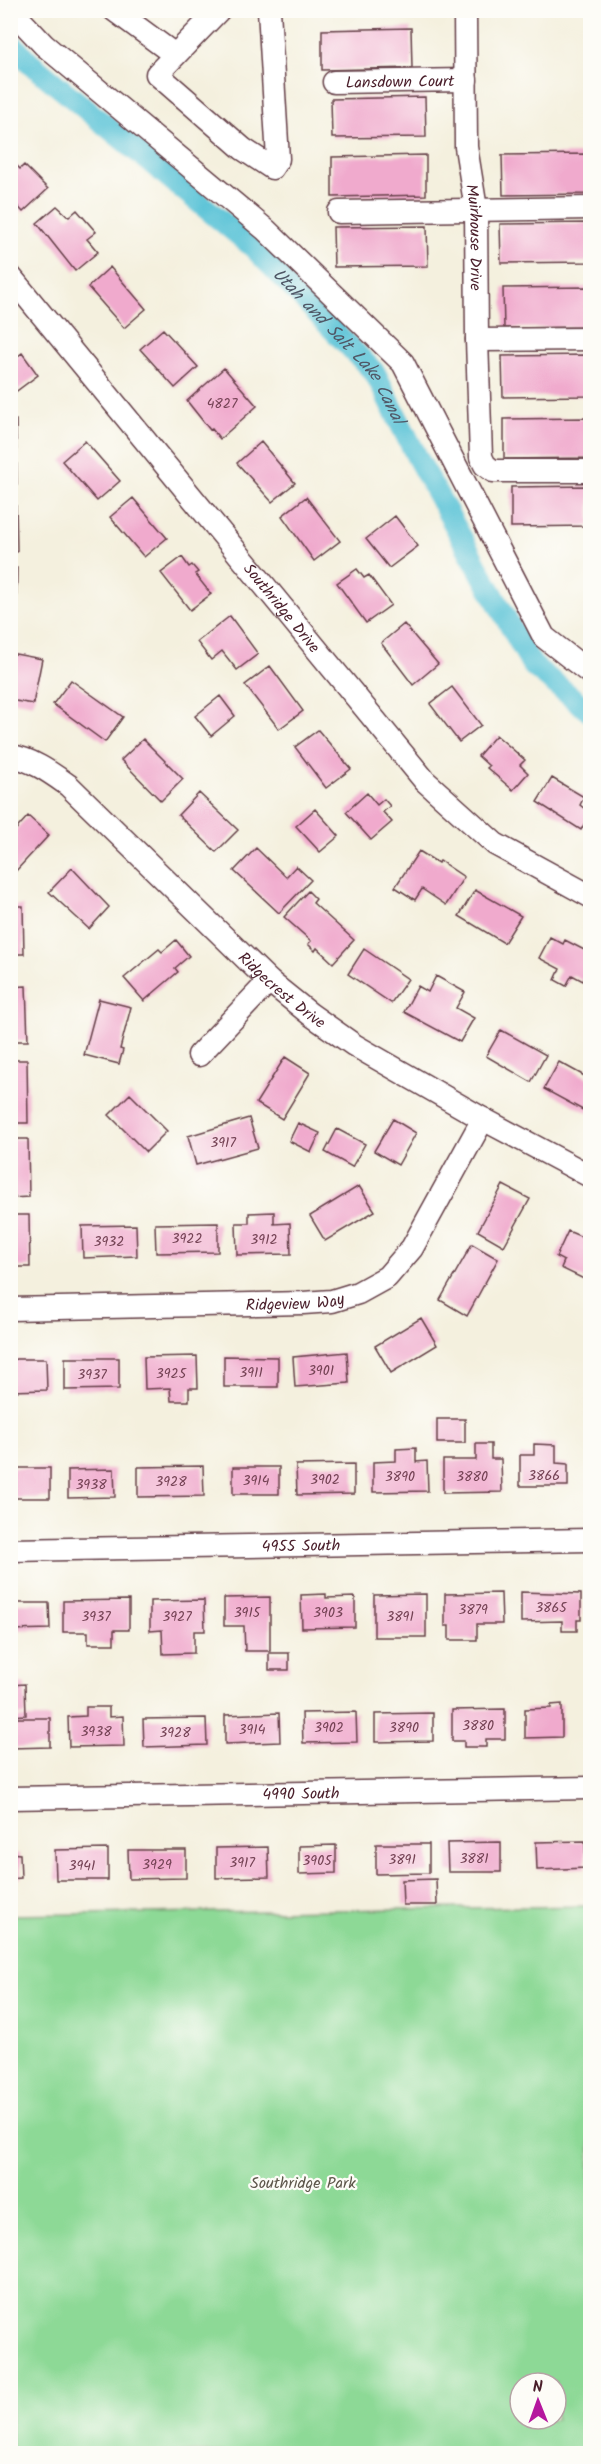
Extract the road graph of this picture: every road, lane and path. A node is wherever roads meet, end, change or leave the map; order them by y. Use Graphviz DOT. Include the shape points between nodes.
graph roads {
  1 [pos="11,10"];
  2 [pos="114,10"];
  3 [pos="219,10"];
  4 [pos="269,10"];
  5 [pos="465,10"];
  6 [pos="175,55"];
  7 [pos="466,80"];
  8 [pos="334,82"];
  9 [pos="591,208"];
  10 [pos="476,209"];
  11 [pos="339,212"];
  12 [pos="10,276"];
  13 [pos="591,339"];
  14 [pos="477,340"];
  15 [pos="591,471"];
  16 [pos="591,673"];
  17 [pos="10,756"];
  18 [pos="591,896"];
  19 [pos="269,981"];
  20 [pos="198,1056"];
  21 [pos="483,1119"];
  22 [pos="591,1176"];
  23 [pos="10,1309"];
  24 [pos="591,1540"];
  25 [pos="10,1550"];
  26 [pos="591,1788"];
  27 [pos="10,1798"];
  1 -- 16 [label="street" via="45,45 266,230 402,363 544,637"];
  2 -- 6 [label="street"];
  3 -- 6 [label="street"];
  4 -- 6 [label="street" via="278,159 272,168 243,149 157,74"];
  5 -- 7 [label="street, Muirhouse Drive"];
  7 -- 8 [label="street, Lansdown Court"];
  7 -- 10 [label="street, Muirhouse Drive" via="466,147"];
  9 -- 10 [label="street"];
  10 -- 11 [label="street"];
  10 -- 14 [label="street, Muirhouse Drive"];
  12 -- 18 [label="street, Southridge Drive" via="424,781 495,844"];
  13 -- 14 [label="street"];
  14 -- 15 [label="street, Muirhouse Drive" via="480,448 485,465 503,472"];
  17 -- 19 [label="street, Ridgecrest Drive" via="45,769 68,785"];
  19 -- 20 [label="street"];
  19 -- 21 [label="street, Ridgecrest Drive" via="354,1045"];
  21 -- 22 [label="street, Ridgecrest Drive"];
  21 -- 23 [label="street, Ridgeview Way" via="412,1248 387,1277 358,1293 332,1301 303,1303"];
  24 -- 25 [label="street, 4955 South"];
  26 -- 27 [label="street, 4990 South"];
}
